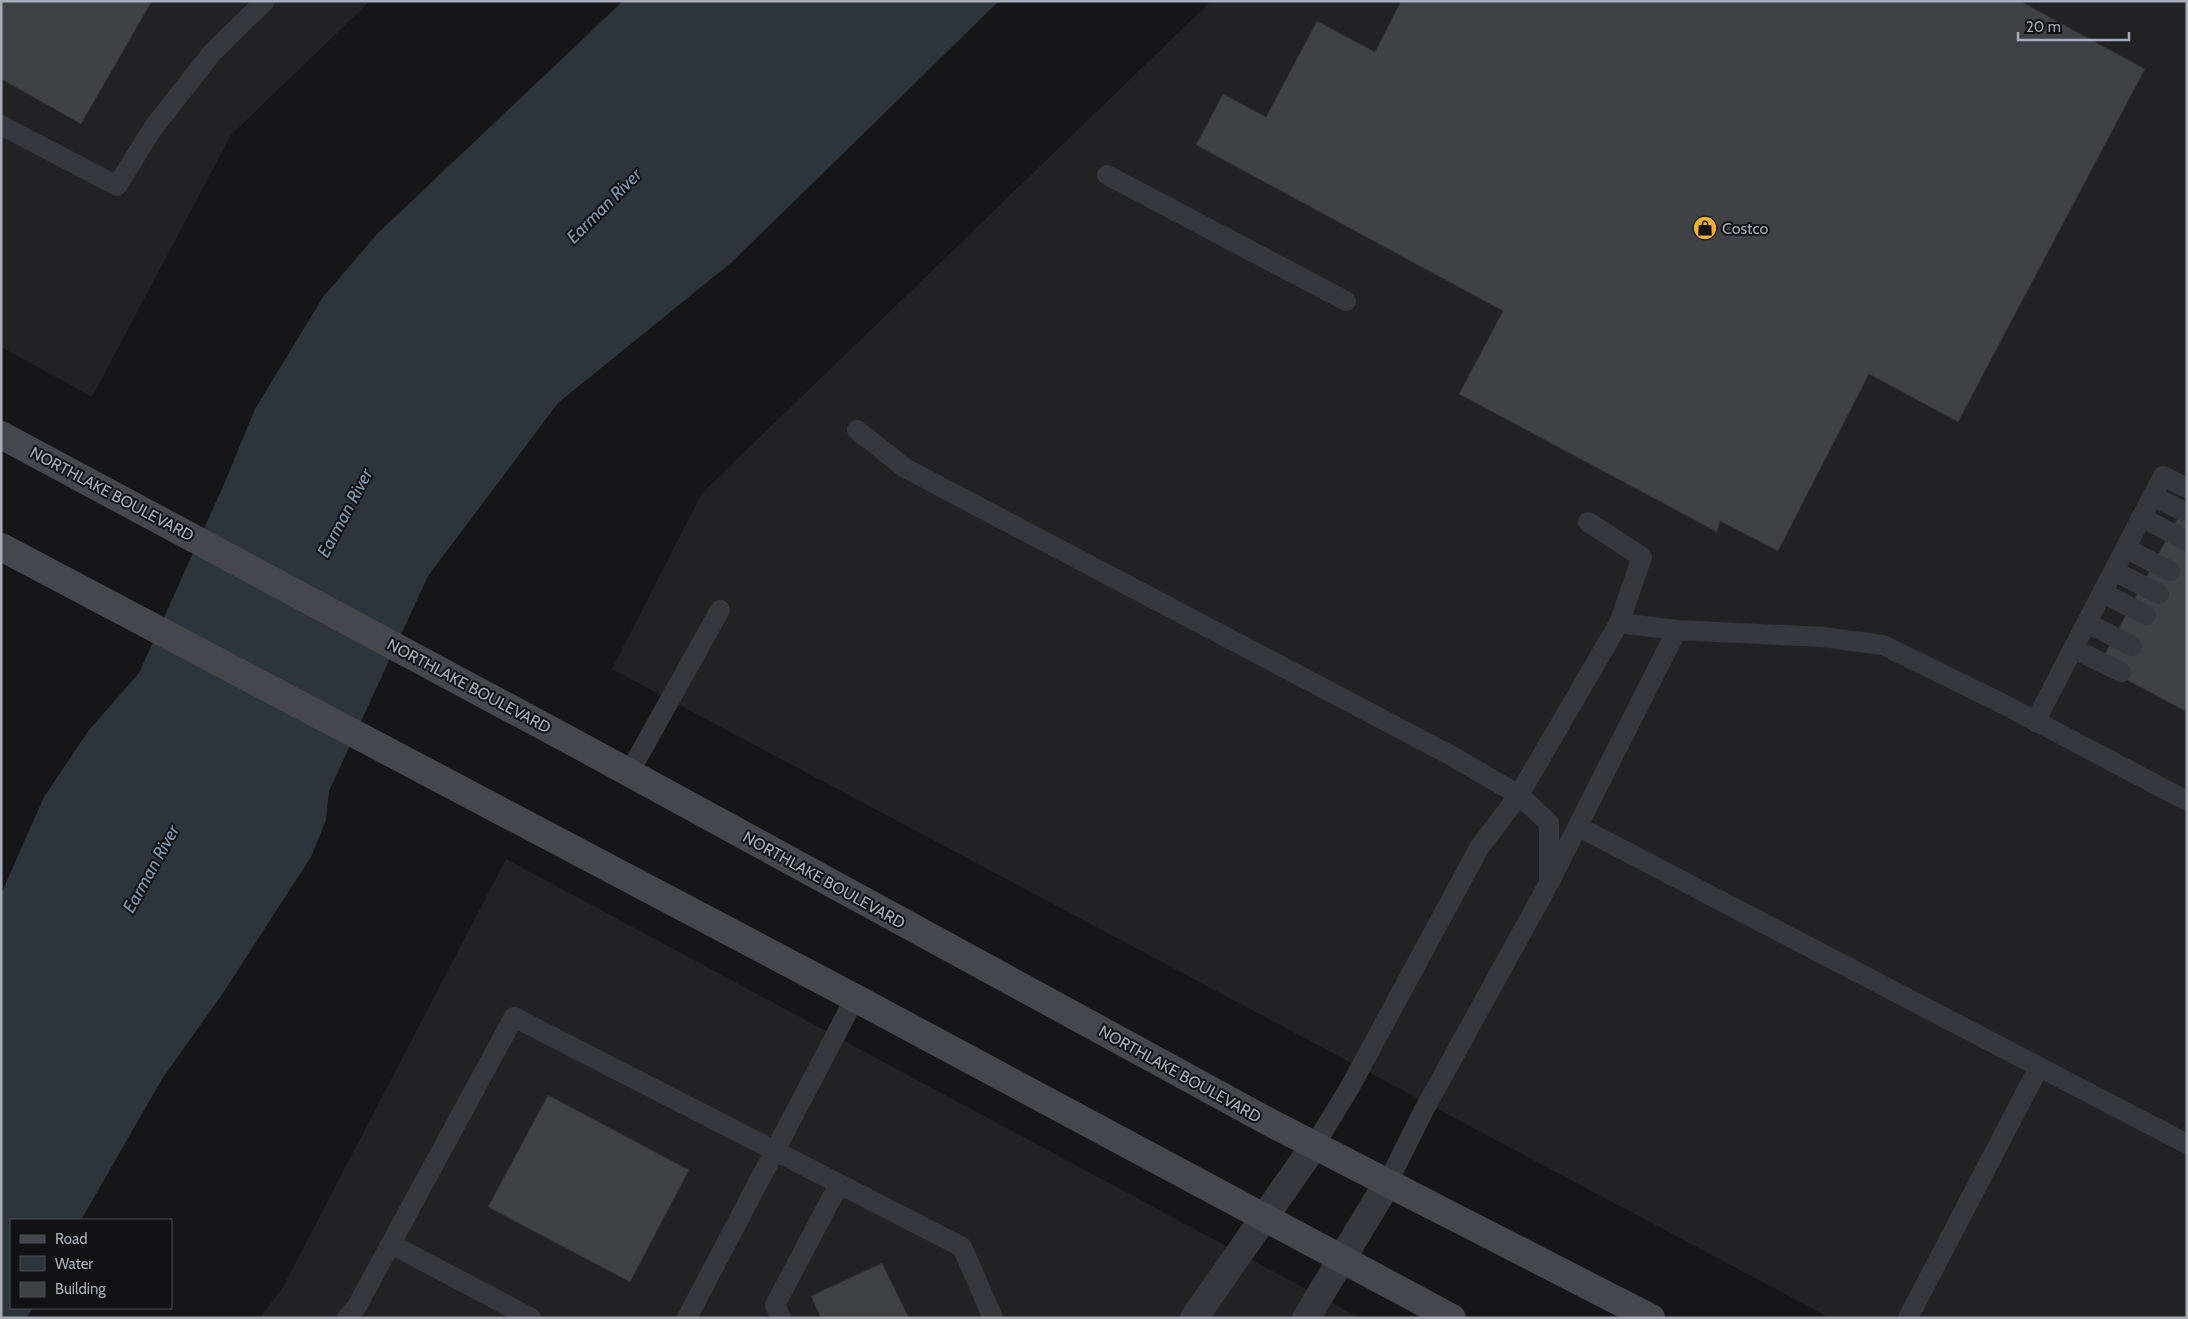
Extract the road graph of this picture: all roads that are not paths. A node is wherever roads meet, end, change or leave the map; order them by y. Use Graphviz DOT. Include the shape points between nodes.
graph roads {
  1 [pos="265,1"];
  2 [pos="1,125"];
  3 [pos="1107,175"];
  4 [pos="1346,301"];
  5 [pos="857,430"];
  6 [pos="1,435"];
  7 [pos="2187,488"];
  8 [pos="2152,496"];
  9 [pos="2187,514"];
  10 [pos="2141,517"];
  11 [pos="1588,522"];
  12 [pos="2187,540"];
  13 [pos="1,546"];
  14 [pos="2126,548"];
  15 [pos="2114,571"];
  16 [pos="2170,571"];
  17 [pos="2103,593"];
  18 [pos="2159,594"];
  19 [pos="720,610"];
  20 [pos="2146,615"];
  21 [pos="1618,623"];
  22 [pos="2087,624"];
  23 [pos="1677,630"];
  24 [pos="2132,646"];
  25 [pos="2074,649"];
  26 [pos="2121,672"];
  27 [pos="2035,722"];
  28 [pos="629,773"];
  29 [pos="1519,795"];
  30 [pos="2187,801"];
  31 [pos="1579,827"];
  32 [pos="1549,883"];
  33 [pos="855,998"];
  34 [pos="2039,1067"];
  35 [pos="2187,1144"];
  36 [pos="1314,1146"];
  37 [pos="775,1151"];
  38 [pos="839,1184"];
  39 [pos="1387,1184"];
  40 [pos="1262,1217"];
  41 [pos="391,1244"];
  42 [pos="1343,1260"];
  43 [pos="347,1318"];
  44 [pos="530,1318"];
  45 [pos="687,1318"];
  46 [pos="781,1318"];
  47 [pos="993,1318"];
  48 [pos="1194,1318"];
  49 [pos="1306,1318"];
  50 [pos="1452,1318"];
  51 [pos="1651,1318"];
  52 [pos="1908,1318"];
  1 -- 2 [label="lane" via="212,53 153,128 117,186"];
  3 -- 4 [label="lane"];
  5 -- 29 [label="lane" via="905,468 1452,756"];
  6 -- 28 [label="main road, NORTHLAKE BOULEVARD"];
  7 -- 8 [label="lane" via="2163,476"];
  8 -- 9 [label="lane"];
  8 -- 10 [label="lane"];
  10 -- 12 [label="lane"];
  10 -- 14 [label="lane"];
  11 -- 21 [label="lane" via="1642,557"];
  13 -- 33 [label="main road"];
  14 -- 15 [label="lane"];
  14 -- 16 [label="lane"];
  15 -- 17 [label="lane"];
  15 -- 18 [label="lane"];
  17 -- 20 [label="lane"];
  17 -- 22 [label="lane"];
  19 -- 28 [label="lane"];
  21 -- 23 [label="lane"];
  21 -- 29 [label="lane"];
  22 -- 24 [label="lane"];
  22 -- 25 [label="lane"];
  23 -- 27 [label="lane" via="1822,637 1883,645"];
  23 -- 31 [label="lane"];
  25 -- 26 [label="lane"];
  25 -- 27 [label="lane"];
  27 -- 30 [label="lane"];
  28 -- 36 [label="main road, NORTHLAKE BOULEVARD"];
  29 -- 32 [label="lane" via="1549,823"];
  29 -- 36 [label="lane" via="1479,848 1345,1096"];
  31 -- 32 [label="lane"];
  31 -- 34 [label="lane"];
  32 -- 39 [label="lane"];
  33 -- 37 [label="lane"];
  33 -- 40 [label="main road"];
  34 -- 35 [label="lane"];
  34 -- 52 [label="lane"];
  36 -- 39 [label="main road, NORTHLAKE BOULEVARD"];
  36 -- 40 [label="street"];
  37 -- 38 [label="lane"];
  37 -- 41 [label="lane" via="514,1017"];
  37 -- 45 [label="lane"];
  38 -- 46 [label="lane" via="775,1305"];
  38 -- 47 [label="lane" via="962,1247"];
  39 -- 42 [label="street"];
  39 -- 51 [label="main road, NORTHLAKE BOULEVARD"];
  40 -- 42 [label="main road"];
  40 -- 48 [label="street"];
  41 -- 43 [label="lane"];
  41 -- 44 [label="lane"];
  42 -- 49 [label="street"];
  42 -- 50 [label="main road"];
}
